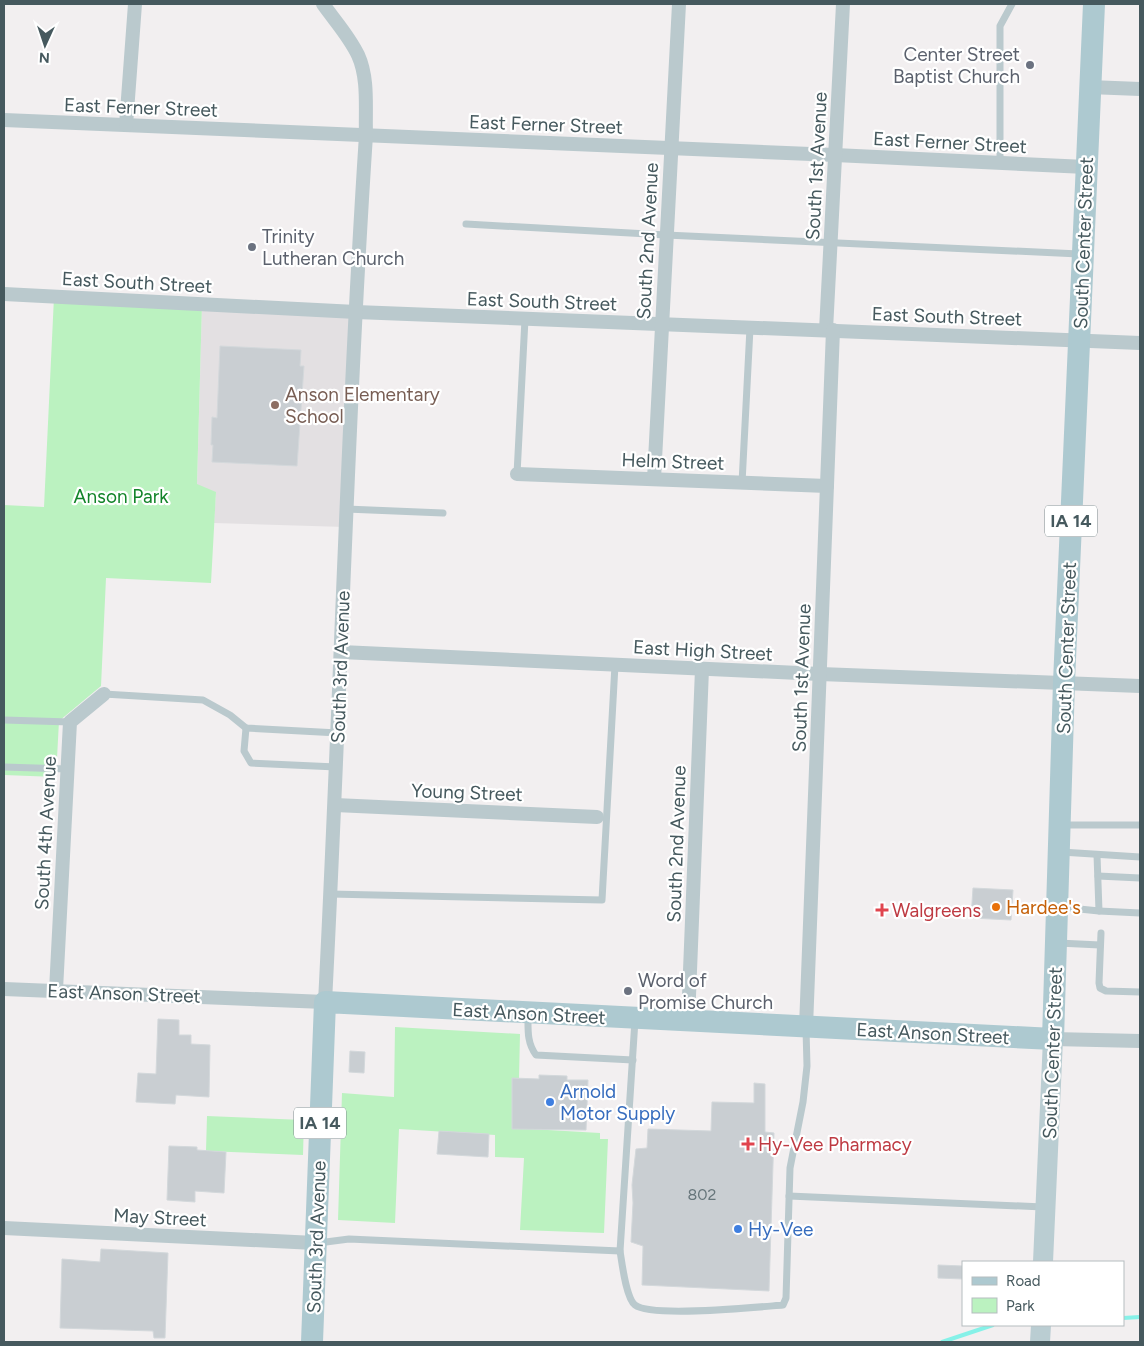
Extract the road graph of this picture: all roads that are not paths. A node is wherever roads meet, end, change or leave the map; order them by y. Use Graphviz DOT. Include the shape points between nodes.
graph roads {
  1 [pos="135,4"];
  2 [pos="323,4"];
  3 [pos="679,4"];
  4 [pos="843,4"];
  5 [pos="1012,4"];
  6 [pos="1094,4"];
  7 [pos="1089,87"];
  8 [pos="1140,89"];
  9 [pos="4,120"];
  10 [pos="126,125"];
  11 [pos="366,135"];
  12 [pos="670,148"];
  13 [pos="835,155"];
  14 [pos="1000,163"];
  15 [pos="1086,167"];
  16 [pos="466,224"];
  17 [pos="666,235"];
  18 [pos="830,242"];
  19 [pos="1082,254"];
  20 [pos="4,294"];
  21 [pos="356,312"];
  22 [pos="525,319"];
  23 [pos="662,325"];
  24 [pos="750,328"];
  25 [pos="830,330"];
  26 [pos="1078,340"];
  27 [pos="1140,343"];
  28 [pos="517,474"];
  29 [pos="654,479"];
  30 [pos="742,483"];
  31 [pos="827,486"];
  32 [pos="346,509"];
  33 [pos="443,513"];
  34 [pos="341,652"];
  35 [pos="614,665"];
  36 [pos="702,669"];
  37 [pos="820,674"];
  38 [pos="1064,682"];
  39 [pos="1140,686"];
  40 [pos="104,694"];
  41 [pos="4,720"];
  42 [pos="70,722"];
  43 [pos="246,728"];
  44 [pos="338,733"];
  45 [pos="4,767"];
  46 [pos="336,767"];
  47 [pos="67,769"];
  48 [pos="335,805"];
  49 [pos="597,816"];
  50 [pos="1060,825"];
  51 [pos="1140,825"];
  52 [pos="1059,852"];
  53 [pos="1097,855"];
  54 [pos="1140,857"];
  55 [pos="1098,876"];
  56 [pos="1140,878"];
  57 [pos="330,894"];
  58 [pos="1057,907"];
  59 [pos="1099,911"];
  60 [pos="1140,914"];
  61 [pos="1101,933"];
  62 [pos="1056,943"];
  63 [pos="1100,945"];
  64 [pos="4,989"];
  65 [pos="56,990"];
  66 [pos="1140,992"];
  67 [pos="324,1002"];
  68 [pos="528,1013"];
  69 [pos="635,1018"];
  70 [pos="688,1021"];
  71 [pos="806,1027"];
  72 [pos="1054,1039"];
  73 [pos="1140,1041"];
  74 [pos="633,1060"];
  75 [pos="789,1196"];
  76 [pos="1046,1207"];
  77 [pos="4,1228"];
  78 [pos="315,1243"];
  79 [pos="620,1251"];
  80 [pos="1043,1261"];
  81 [pos="1041,1326"];
  82 [pos="312,1342"];
  83 [pos="1040,1342"];
  1 -- 10 [label="street"];
  2 -- 11 [label="street, South 3rd Avenue" via="358,56 365,85"];
  3 -- 12 [label="street, South 2nd Avenue"];
  4 -- 13 [label="street, South 1st Avenue"];
  5 -- 14 [label="lane" via="1000,26"];
  6 -- 7 [label="main road, South Center Street / IA 14"];
  7 -- 8 [label="street"];
  7 -- 15 [label="main road, South Center Street / IA 14"];
  9 -- 10 [label="street, East Ferner Street"];
  10 -- 11 [label="street, East Ferner Street"];
  11 -- 12 [label="street, East Ferner Street"];
  11 -- 21 [label="street, South 3rd Avenue"];
  12 -- 13 [label="street, East Ferner Street"];
  12 -- 17 [label="street, South 2nd Avenue"];
  13 -- 14 [label="street, East Ferner Street"];
  13 -- 18 [label="street, South 1st Avenue"];
  14 -- 15 [label="street, East Ferner Street"];
  15 -- 19 [label="main road, South Center Street / IA 14"];
  16 -- 17 [label="lane"];
  17 -- 18 [label="lane"];
  17 -- 23 [label="street, South 2nd Avenue"];
  18 -- 19 [label="lane"];
  18 -- 25 [label="street, South 1st Avenue"];
  19 -- 26 [label="main road, South Center Street / IA 14"];
  20 -- 21 [label="street, East South Street"];
  21 -- 22 [label="street, East South Street"];
  21 -- 32 [label="street, South 3rd Avenue"];
  22 -- 23 [label="street, East South Street"];
  22 -- 28 [label="lane"];
  23 -- 24 [label="street, East South Street"];
  23 -- 29 [label="street, South 2nd Avenue"];
  24 -- 25 [label="street, East South Street"];
  24 -- 30 [label="lane"];
  25 -- 26 [label="street, East South Street"];
  25 -- 31 [label="street, South 1st Avenue"];
  26 -- 27 [label="street, East South Street"];
  26 -- 38 [label="main road, South Center Street / IA 14"];
  28 -- 29 [label="street, Helm Street"];
  29 -- 30 [label="street, Helm Street"];
  30 -- 31 [label="street, Helm Street"];
  31 -- 37 [label="street, South 1st Avenue"];
  32 -- 33 [label="lane"];
  32 -- 34 [label="street, South 3rd Avenue"];
  34 -- 35 [label="street, East High Street"];
  34 -- 44 [label="street, South 3rd Avenue"];
  35 -- 36 [label="street, East High Street"];
  35 -- 57 [label="lane" via="602,900"];
  36 -- 37 [label="street, East High Street"];
  36 -- 70 [label="street, South 2nd Avenue"];
  37 -- 38 [label="street, East High Street"];
  37 -- 71 [label="street, South 1st Avenue"];
  38 -- 39 [label="street, East High Street"];
  38 -- 50 [label="main road, South Center Street / IA 14"];
  40 -- 42 [label="street"];
  40 -- 43 [label="lane" via="203,700"];
  41 -- 42 [label="lane"];
  42 -- 47 [label="street, South 4th Avenue"];
  43 -- 44 [label="lane"];
  43 -- 46 [label="lane" via="244,751 251,763"];
  44 -- 46 [label="street, South 3rd Avenue"];
  45 -- 47 [label="lane"];
  46 -- 48 [label="street, South 3rd Avenue"];
  47 -- 65 [label="street, South 4th Avenue"];
  48 -- 49 [label="street, Young Street"];
  48 -- 57 [label="street, South 3rd Avenue"];
  50 -- 51 [label="lane"];
  50 -- 52 [label="main road, South Center Street / IA 14"];
  52 -- 53 [label="lane"];
  52 -- 58 [label="main road, South Center Street / IA 14"];
  53 -- 54 [label="lane"];
  53 -- 55 [label="lane"];
  55 -- 56 [label="lane"];
  55 -- 59 [label="lane"];
  57 -- 67 [label="street, South 3rd Avenue"];
  58 -- 59 [label="lane"];
  58 -- 62 [label="main road, South Center Street / IA 14"];
  59 -- 60 [label="lane"];
  61 -- 63 [label="lane"];
  62 -- 63 [label="lane"];
  62 -- 72 [label="main road, South Center Street / IA 14"];
  63 -- 66 [label="lane" via="1100,988"];
  64 -- 65 [label="street, East Anson Street"];
  65 -- 67 [label="street, East Anson Street"];
  67 -- 68 [label="main road, East Anson Street"];
  67 -- 78 [label="main road, South 3rd Avenue / IA 14"];
  68 -- 69 [label="main road, East Anson Street"];
  68 -- 74 [label="lane" via="528,1034 536,1055"];
  69 -- 70 [label="main road, East Anson Street"];
  69 -- 74 [label="lane"];
  70 -- 71 [label="main road, East Anson Street"];
  71 -- 72 [label="main road, East Anson Street"];
  71 -- 75 [label="lane" via="807,1066 790,1168"];
  72 -- 73 [label="street"];
  72 -- 76 [label="main road, South Center Street"];
  74 -- 79 [label="lane"];
  75 -- 76 [label="lane"];
  75 -- 79 [label="lane" via="786,1298 783,1305 662,1312 642,1309 634,1304 626,1286"];
  76 -- 80 [label="main road, South Center Street"];
  77 -- 78 [label="street, May Street"];
  78 -- 79 [label="lane" via="350,1239"];
  78 -- 82 [label="main road, South 3rd Avenue / IA 14"];
  81 -- 83 [label="main road"];
}
